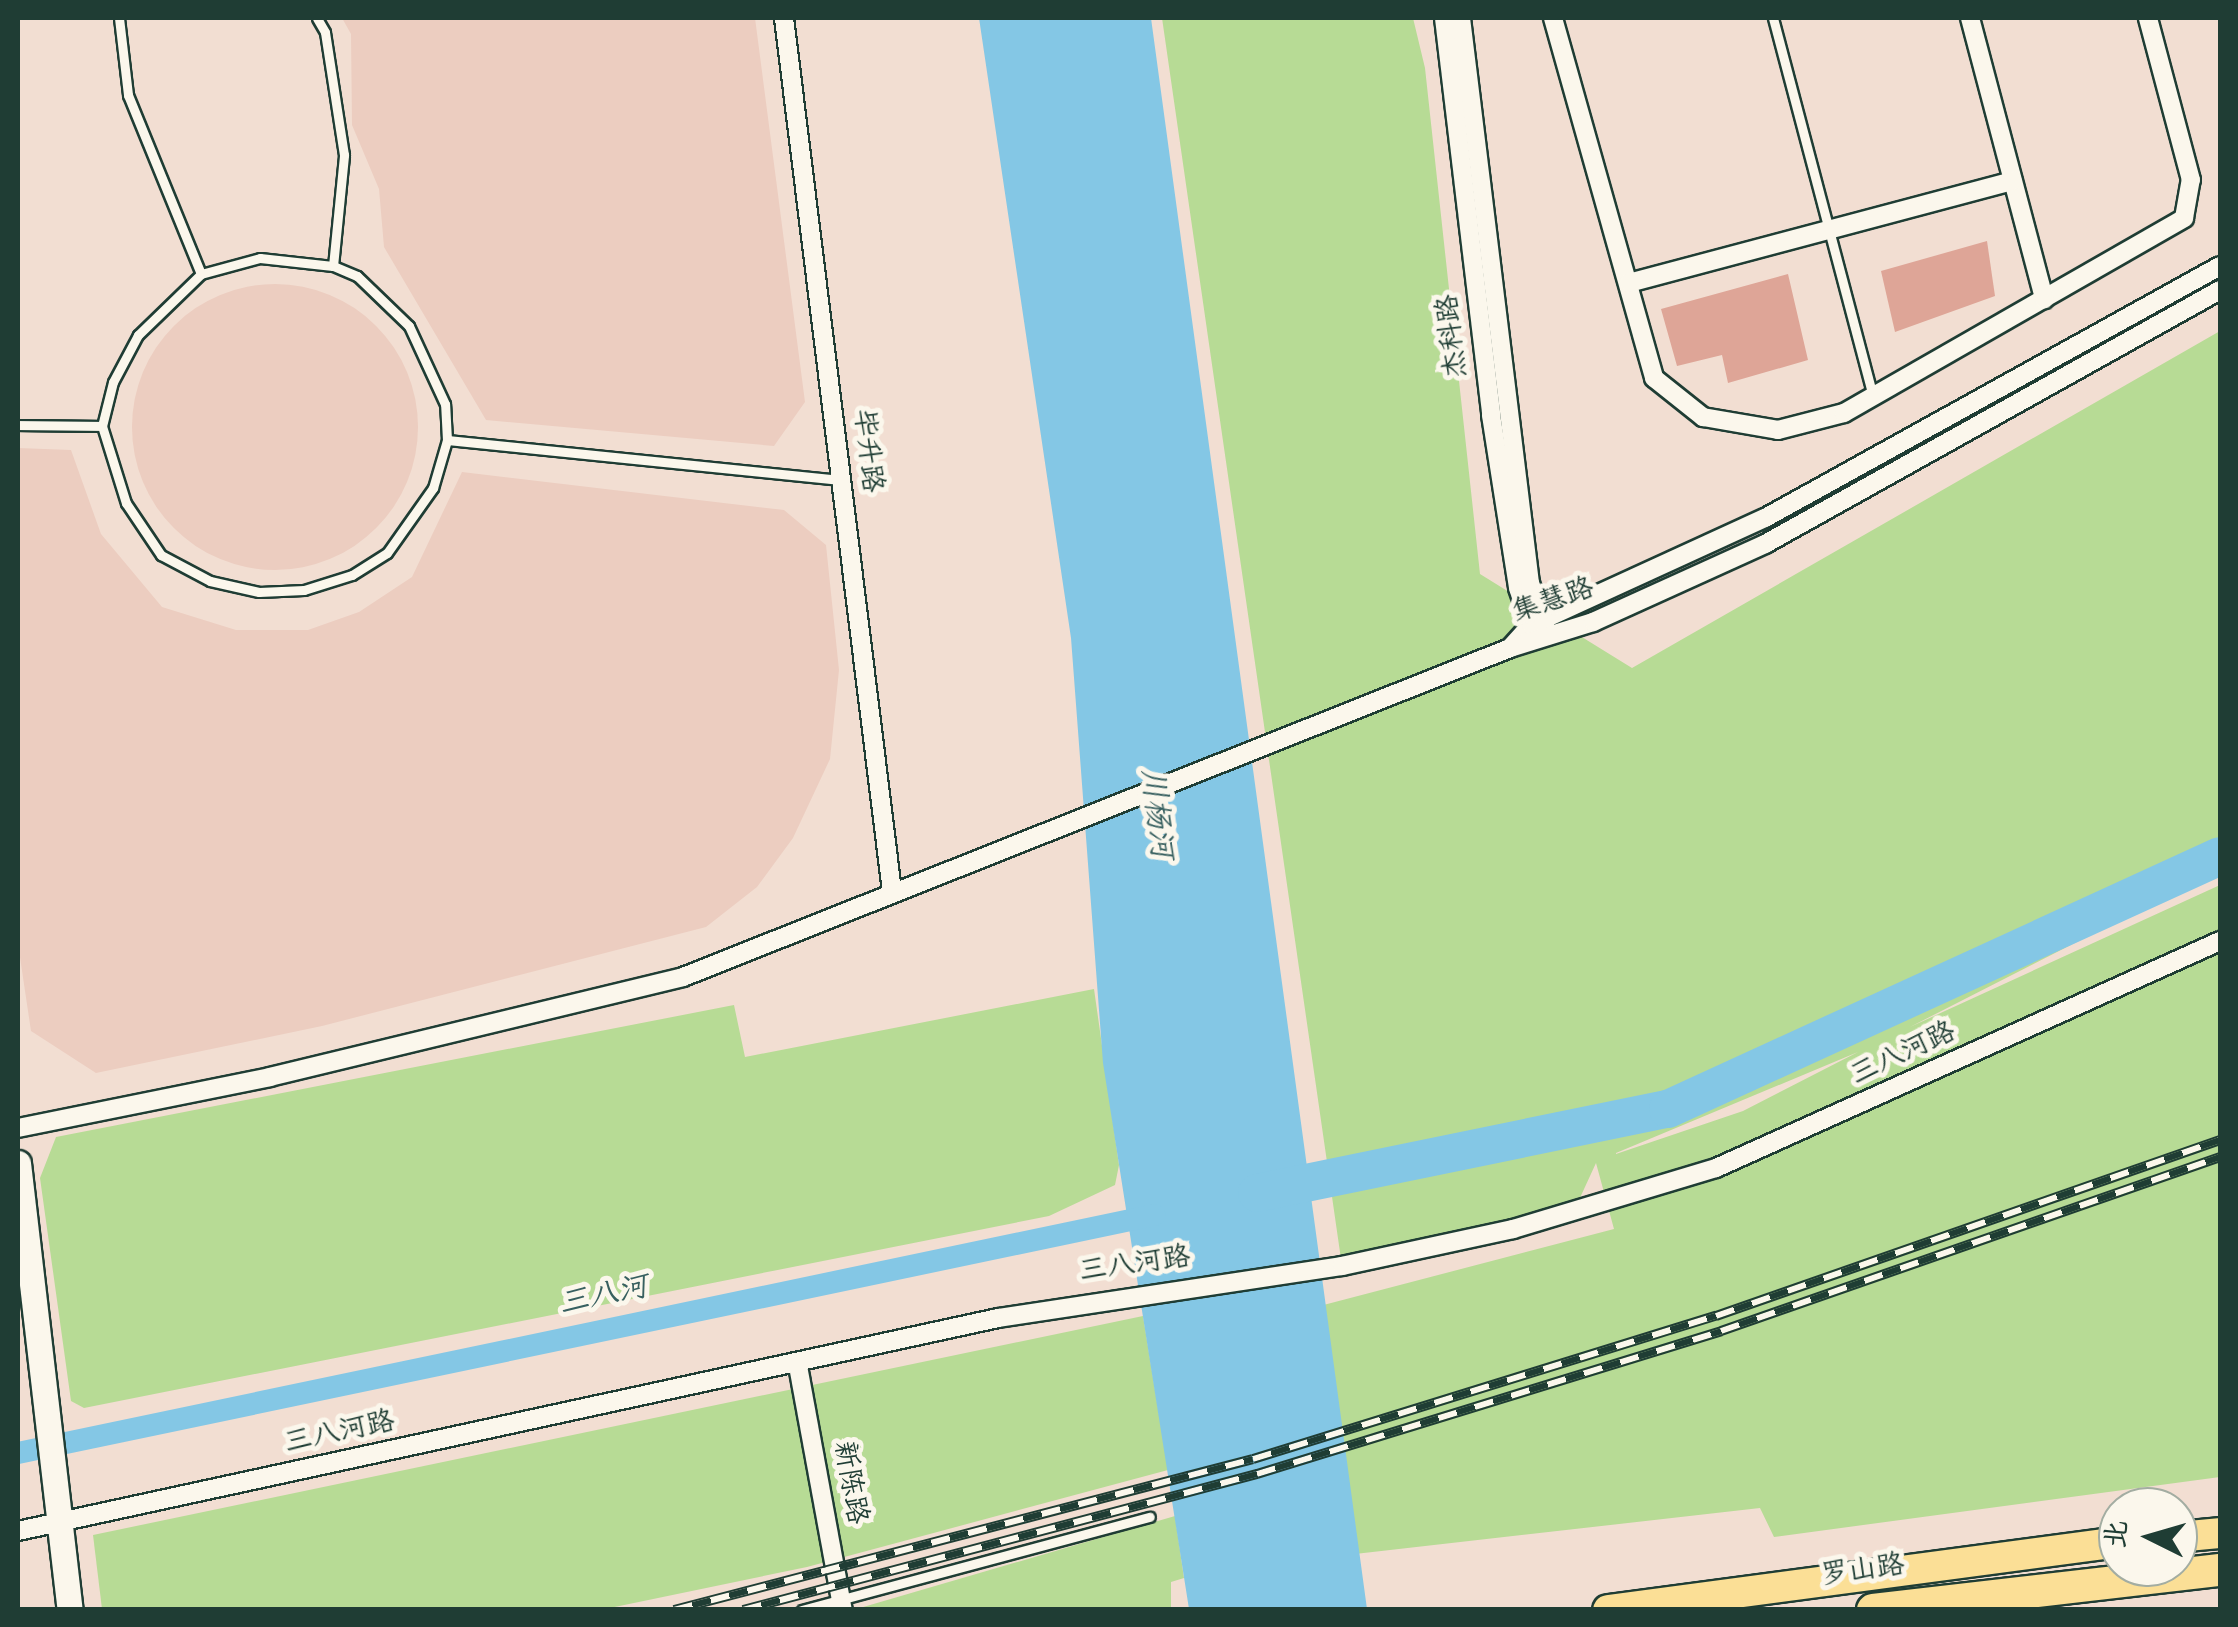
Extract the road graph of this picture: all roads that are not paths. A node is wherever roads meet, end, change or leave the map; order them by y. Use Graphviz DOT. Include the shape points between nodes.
graph roads {
  1 [pos="119,18"];
  2 [pos="316,18"];
  3 [pos="784,18"];
  4 [pos="1444,18"];
  5 [pos="1460,18"];
  6 [pos="1553,18"];
  7 [pos="1773,18"];
  8 [pos="1970,18"];
  9 [pos="2148,18"];
  10 [pos="2013,181"];
  11 [pos="1830,230"];
  12 [pos="333,266"];
  13 [pos="2220,266"];
  14 [pos="201,274"];
  15 [pos="1629,284"];
  16 [pos="2220,290"];
  17 [pos="2044,299"];
  18 [pos="1873,396"];
  19 [pos="18,425"];
  20 [pos="102,426"];
  21 [pos="447,440"];
  22 [pos="841,480"];
  23 [pos="1537,623"];
  24 [pos="1544,642"];
  25 [pos="1510,648"];
  26 [pos="892,891"];
  27 [pos="2220,941"];
  28 [pos="18,1128"];
  29 [pos="18,1163"];
  30 [pos="798,1366"];
  31 [pos="1150,1517"];
  32 [pos="60,1523"];
  33 [pos="18,1532"];
  34 [pos="2098,1543"];
  35 [pos="2098,1587"];
  36 [pos="2098,1587"];
  37 [pos="842,1605"];
  38 [pos="70,1610"];
  39 [pos="802,1610"];
  40 [pos="1608,1610"];
  41 [pos="1873,1610"];
  42 [pos="1960,1610"];
  1 -- 14 [label="lane" via="128,95"];
  2 -- 12 [label="lane" via="325,32 344,155"];
  3 -- 22 [label="street, 毕升路"];
  4 -- 23 [label="street, 杰科路" via="1518,588"];
  5 -- 23 [label="street, 杰科路"];
  6 -- 15 [label="street"];
  7 -- 11 [label="lane"];
  8 -- 10 [label="street"];
  9 -- 17 [label="street" via="2191,180 2190,207 2174,225"];
  10 -- 11 [label="street"];
  10 -- 17 [label="street"];
  11 -- 15 [label="street"];
  11 -- 18 [label="lane"];
  12 -- 14 [label="lane" via="260,258"];
  12 -- 21 [label="lane" via="357,276 409,326 445,404"];
  13 -- 23 [label="street, 集慧路" via="1764,518"];
  14 -- 20 [label="lane" via="138,335 112,382"];
  15 -- 18 [label="street" via="1654,378 1703,418 1778,430 1824,421"];
  16 -- 24 [label="street, 集慧路" via="1765,544"];
  17 -- 18 [label="street"];
  19 -- 20 [label="lane"];
  20 -- 21 [label="lane" via="126,503 161,555 210,581 259,592 304,590 352,575 387,553 432,488"];
  21 -- 22 [label="lane"];
  22 -- 26 [label="street, 毕升路"];
  23 -- 24 [label="street, 杰科路"];
  23 -- 25 [label="street, 集慧路"];
  24 -- 25 [label="street, 集慧路"];
  25 -- 26 [label="street"];
  26 -- 28 [label="street" via="683,977 270,1077"];
  27 -- 30 [label="street, 三八河路" via="1716,1168 1513,1229 1342,1266 1115,1298"];
  29 -- 32 [label="main road"];
  30 -- 32 [label="street, 三八河路"];
  30 -- 37 [label="street, 新陈路"];
  31 -- 37 [label="lane"];
  32 -- 33 [label="street, 三八河路"];
  32 -- 38 [label="main road"];
  34 -- 40 [label="main road, 罗山路"];
  35 -- 41 [label="highway"];
  36 -- 42 [label="highway"];
  37 -- 39 [label="lane"];
}
